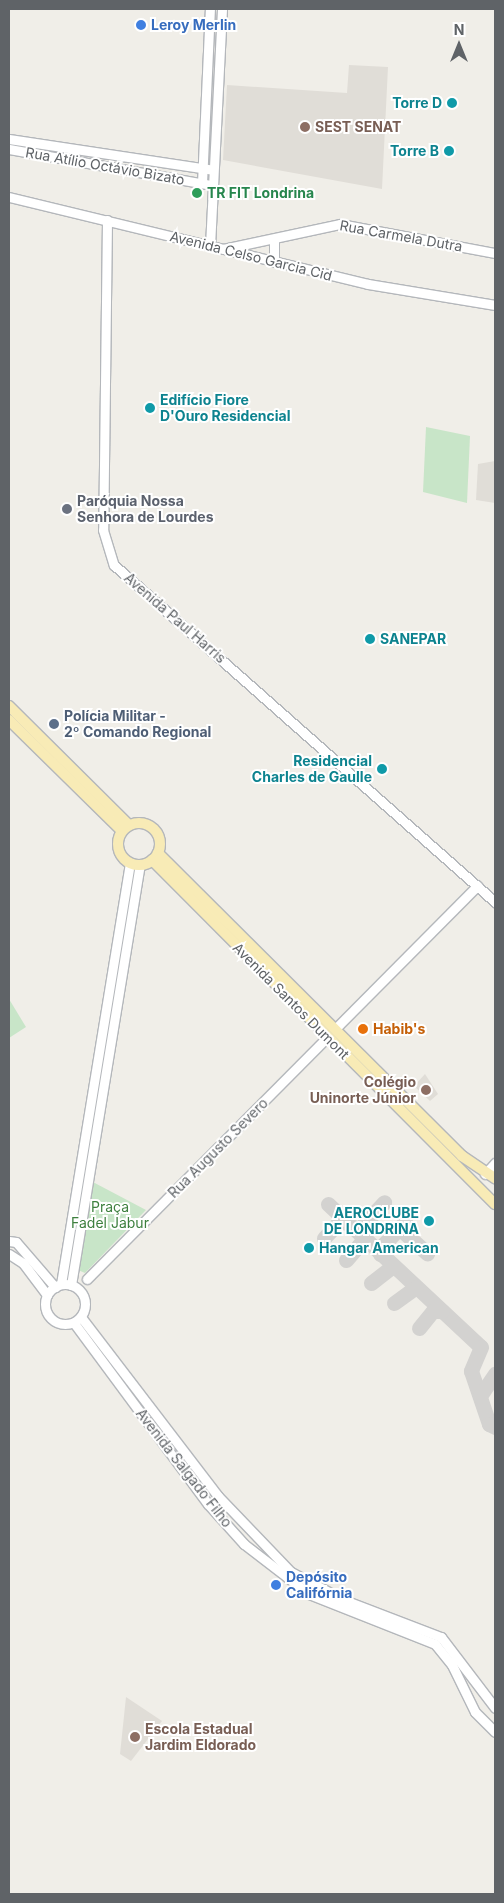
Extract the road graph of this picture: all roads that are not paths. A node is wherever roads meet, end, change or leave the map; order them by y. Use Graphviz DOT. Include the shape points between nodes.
graph roads {
  1 [pos="210,9"];
  2 [pos="222,9"];
  3 [pos="9,139"];
  4 [pos="9,149"];
  5 [pos="202,169"];
  6 [pos="213,170"];
  7 [pos="202,183"];
  8 [pos="212,185"];
  9 [pos="9,197"];
  10 [pos="108,220"];
  11 [pos="274,240"];
  12 [pos="256,244"];
  13 [pos="214,248"];
  14 [pos="495,252"];
  15 [pos="252,257"];
  16 [pos="274,262"];
  17 [pos="495,305"];
  18 [pos="9,706"];
  19 [pos="9,720"];
  20 [pos="126,828"];
  21 [pos="155,856"];
  22 [pos="135,864"];
  23 [pos="477,886"];
  24 [pos="495,902"];
  25 [pos="123,903"];
  26 [pos="134,905"];
  27 [pos="335,1029"];
  28 [pos="327,1037"];
  29 [pos="495,1163"];
  30 [pos="460,1169"];
  31 [pos="483,1173"];
  32 [pos="495,1179"];
  33 [pos="488,1195"];
  34 [pos="495,1204"];
  35 [pos="9,1241"];
  36 [pos="9,1254"];
  37 [pos="88,1279"];
  38 [pos="66,1286"];
  39 [pos="47,1295"];
  40 [pos="77,1320"];
  41 [pos="152,1411"];
  42 [pos="144,1418"];
  43 [pos="493,1705"];
  44 [pos="475,1712"];
  45 [pos="495,1732"];
  1 -- 5 [label="street"];
  2 -- 6 [label="street"];
  3 -- 5 [label="street"];
  4 -- 7 [label="street, Rua Atílio Octávio Bizato"];
  5 -- 6 [label="street"];
  5 -- 7 [label="street"];
  6 -- 8 [label="street"];
  7 -- 8 [label="street, Rua Atílio Octávio Bizato"];
  8 -- 13 [label="street"];
  9 -- 10 [label="street, Avenida Celso Garcia Cid"];
  10 -- 13 [label="street, Avenida Celso Garcia Cid"];
  10 -- 23 [label="street, Avenida Paul Harris" via="102,530 114,565"];
  11 -- 12 [label="street, Rua Carmela Dutra"];
  11 -- 14 [label="street, Rua Carmela Dutra" via="340,224"];
  11 -- 16 [label="street"];
  12 -- 13 [label="street, Rua Carmela Dutra"];
  12 -- 15 [label="street"];
  13 -- 15 [label="street, Avenida Celso Garcia Cid"];
  15 -- 16 [label="street, Avenida Celso Garcia Cid"];
  16 -- 17 [label="street, Avenida Celso Garcia Cid" via="368,284"];
  18 -- 20 [label="main road"];
  19 -- 20 [label="main road"];
  20 -- 21 [label="main road" via="142,823 152,828 159,839"];
  20 -- 22 [label="main road" via="118,850"];
  21 -- 22 [label="main road"];
  21 -- 27 [label="main road, Avenida Santos Dumont"];
  21 -- 28 [label="main road, Avenida Santos Dumont"];
  22 -- 25 [label="street"];
  22 -- 26 [label="street"];
  23 -- 24 [label="street, Avenida Paul Harris"];
  23 -- 27 [label="street"];
  25 -- 26 [label="street"];
  25 -- 38 [label="street"];
  26 -- 38 [label="street"];
  27 -- 31 [label="main road, Avenida Santos Dumont"];
  28 -- 30 [label="main road, Avenida Santos Dumont"];
  28 -- 37 [label="street, Rua Augusto Severo"];
  29 -- 31 [label="street"];
  30 -- 31 [label="main road" via="476,1177"];
  30 -- 33 [label="main road, Avenida Santos Dumont"];
  31 -- 32 [label="main road, Avenida Santos Dumont"];
  32 -- 33 [label="main road"];
  33 -- 34 [label="main road, Avenida Santos Dumont"];
  35 -- 38 [label="street" via="21,1246"];
  36 -- 39 [label="street" via="23,1263"];
  38 -- 39 [label="street"];
  38 -- 40 [label="street" via="85,1302"];
  39 -- 40 [label="street" via="45,1311 53,1321"];
  40 -- 41 [label="street, Avenida Salgado Filho"];
  40 -- 42 [label="street, Avenida Salgado Filho"];
  41 -- 42 [label="street"];
  41 -- 43 [label="street, Avenida Salgado Filho" via="218,1496 291,1572 344,1600 441,1637"];
  42 -- 44 [label="street, Avenida Salgado Filho" via="208,1504 264,1563 338,1608 435,1644 452,1665"];
  43 -- 44 [label="street"];
  44 -- 45 [label="street, Avenida Salgado Filho"];
}
